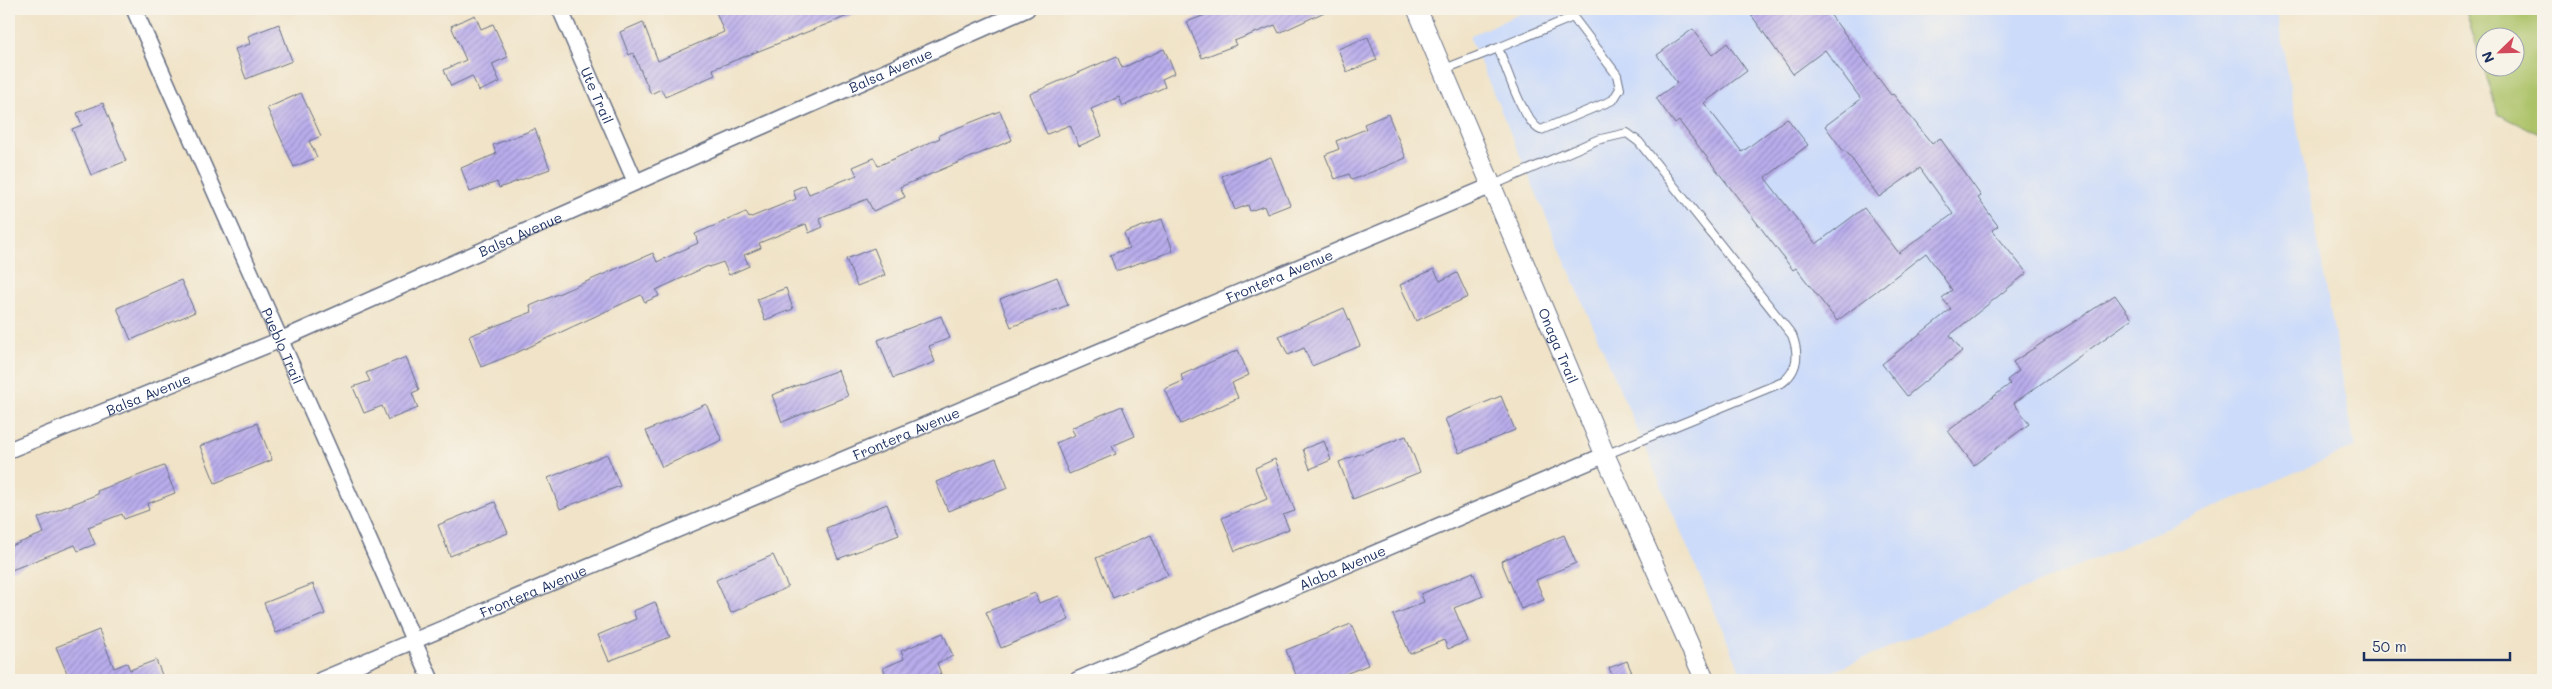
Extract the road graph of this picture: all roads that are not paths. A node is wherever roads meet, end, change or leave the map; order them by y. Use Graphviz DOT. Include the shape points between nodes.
graph roads {
  1 [pos="134,9"];
  2 [pos="560,9"];
  3 [pos="1027,9"];
  4 [pos="1417,9"];
  5 [pos="1498,48"];
  6 [pos="1442,70"];
  7 [pos="635,181"];
  8 [pos="1491,186"];
  9 [pos="280,340"];
  10 [pos="9,450"];
  11 [pos="1605,455"];
  12 [pos="414,640"];
  13 [pos="321,680"];
  14 [pos="431,680"];
  15 [pos="1077,680"];
  16 [pos="1705,680"];
  1 -- 9 [label="street, Pueblo Trail"];
  2 -- 7 [label="street, Ute Trail"];
  3 -- 7 [label="street, Balsa Avenue"];
  4 -- 6 [label="street, Onaga Trail"];
  5 -- 5 [label="lane" via="1573,17 1617,75 1620,89 1613,100 1541,130 1535,128"];
  5 -- 6 [label="lane"];
  6 -- 8 [label="street, Onaga Trail"];
  7 -- 9 [label="street, Balsa Avenue"];
  8 -- 11 [label="street, Onaga Trail"];
  8 -- 11 [label="lane" via="1597,140 1627,134 1638,142 1792,335 1797,361 1792,375 1783,382"];
  8 -- 12 [label="street, Frontera Avenue"];
  9 -- 10 [label="street, Balsa Avenue"];
  9 -- 12 [label="street, Pueblo Trail"];
  11 -- 15 [label="street, Alaba Avenue"];
  11 -- 16 [label="street, Onaga Trail"];
  12 -- 13 [label="street, Frontera Avenue"];
  12 -- 14 [label="street, Pueblo Trail"];
}
